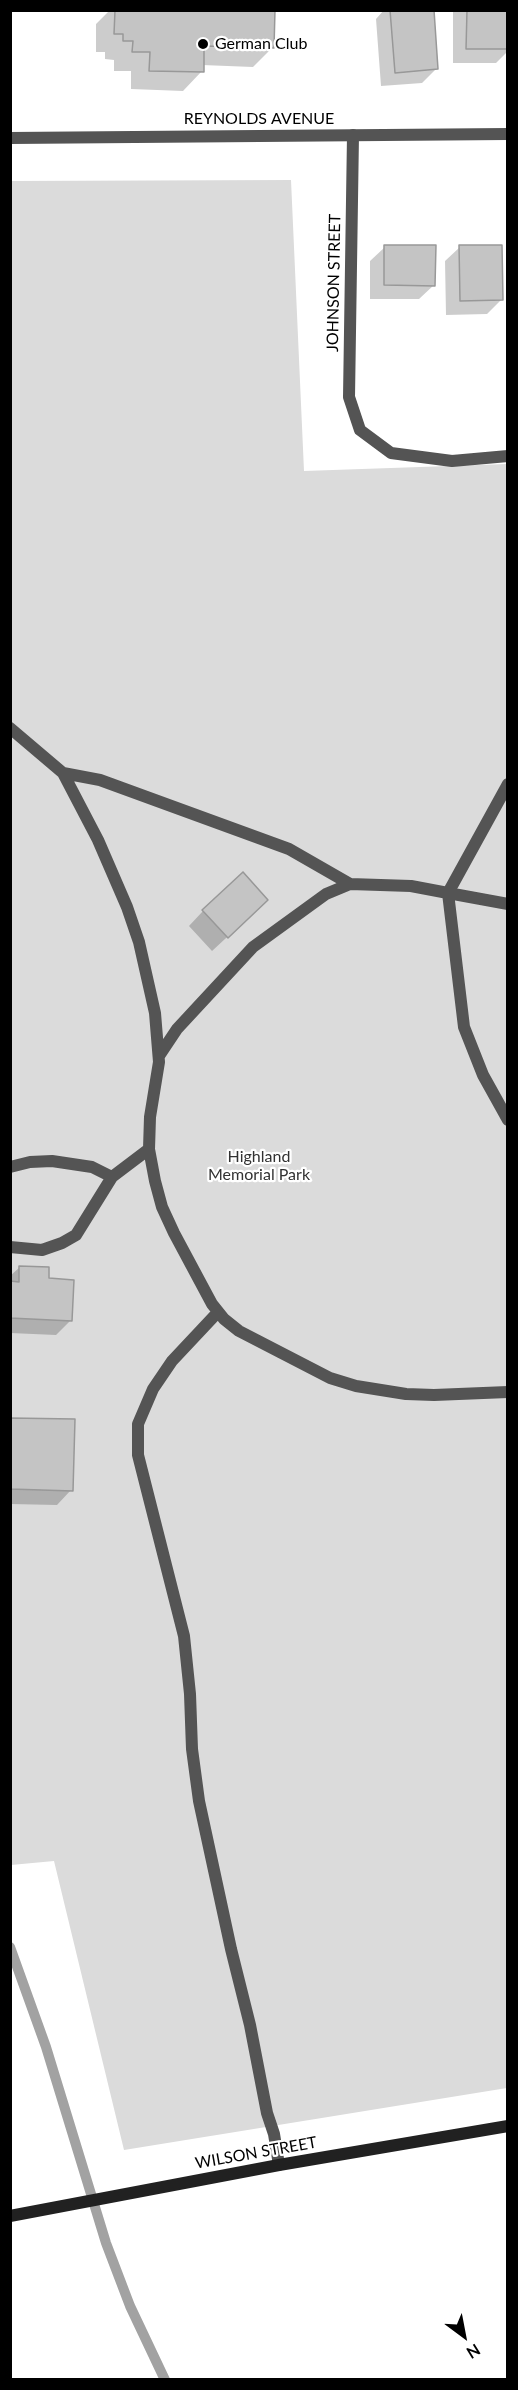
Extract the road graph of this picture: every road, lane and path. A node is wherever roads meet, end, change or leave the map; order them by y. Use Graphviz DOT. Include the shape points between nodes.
graph roads {
  1 [pos="507,134"];
  2 [pos="353,135"];
  3 [pos="10,138"];
  4 [pos="507,456"];
  5 [pos="10,728"];
  6 [pos="63,773"];
  7 [pos="507,784"];
  8 [pos="350,884"];
  9 [pos="448,893"];
  10 [pos="507,904"];
  11 [pos="159,1056"];
  12 [pos="507,1120"];
  13 [pos="148,1149"];
  14 [pos="10,1167"];
  15 [pos="112,1177"];
  16 [pos="10,1247"];
  17 [pos="218,1312"];
  18 [pos="507,1392"];
  19 [pos="507,2126"];
  20 [pos="279,2166"];
  21 [pos="10,2216"];
  1 -- 2 [label="street, REYNOLDS AVENUE"];
  2 -- 3 [label="street, REYNOLDS AVENUE"];
  2 -- 4 [label="street, JOHNSON STREET" via="349,397 360,430 391,453 452,461"];
  5 -- 6 [label="street"];
  6 -- 8 [label="street" via="100,780 289,849"];
  6 -- 11 [label="street" via="98,840 136,933 155,1013"];
  7 -- 9 [label="street"];
  8 -- 9 [label="street" via="411,886"];
  8 -- 11 [label="street" via="326,894 253,947 177,1029"];
  9 -- 10 [label="street"];
  9 -- 12 [label="street" via="464,1027"];
  11 -- 13 [label="street"];
  13 -- 15 [label="street"];
  13 -- 17 [label="street" via="162,1207 199,1284"];
  14 -- 15 [label="street" via="52,1161 92,1167"];
  15 -- 16 [label="street" via="76,1235 42,1250"];
  17 -- 18 [label="street" via="270,1348 330,1378 356,1386 406,1394"];
  17 -- 20 [label="street" via="172,1361 153,1389 138,1424 138,1455 184,1636 199,1801"];
  19 -- 20 [label="street, WILSON STREET"];
  20 -- 21 [label="street, WILSON STREET"];
}
